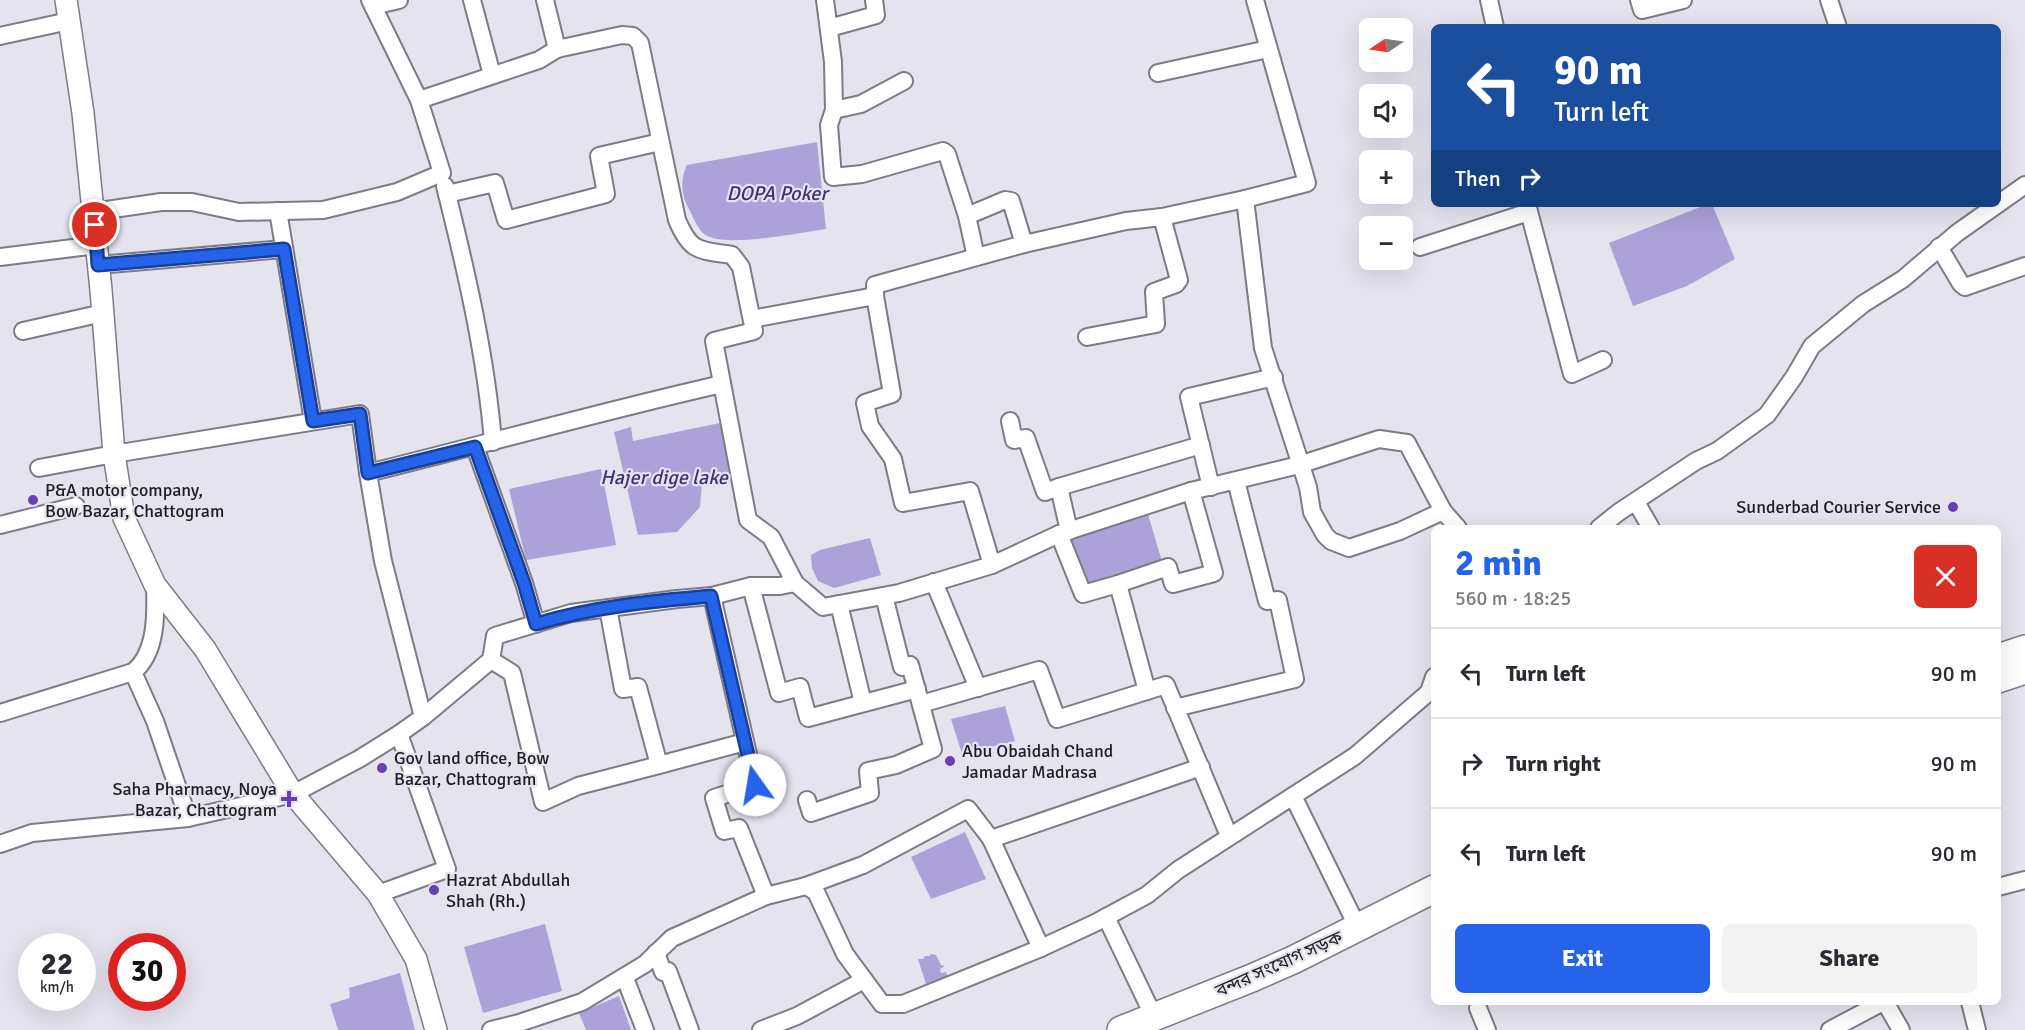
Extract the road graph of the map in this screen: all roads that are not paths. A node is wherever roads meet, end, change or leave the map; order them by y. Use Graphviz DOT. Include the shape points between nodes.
graph roads {
  1 [pos="66,0"];
  2 [pos="399,0"];
  3 [pos="472,0"];
  4 [pos="545,0"];
  5 [pos="825,0"];
  6 [pos="874,0"];
  7 [pos="1255,0"];
  8 [pos="1489,0"];
  9 [pos="1639,0"];
  10 [pos="1683,0"];
  11 [pos="1829,0"];
  12 [pos="371,3"];
  13 [pos="69,21"];
  14 [pos="1494,24"];
  15 [pos="1837,24"];
  16 [pos="829,28"];
  17 [pos="0,36"];
  18 [pos="557,49"];
  19 [pos="1268,49"];
  20 [pos="1158,73"];
  21 [pos="492,75"];
  22 [pos="904,81"];
  23 [pos="419,100"];
  24 [pos="834,110"];
  25 [pos="660,142"];
  26 [pos="442,173"];
  27 [pos="2025,184"];
  28 [pos="447,194"];
  29 [pos="1245,199"];
  30 [pos="2001,202"];
  31 [pos="1994,207"];
  32 [pos="1528,208"];
  33 [pos="93,212"];
  34 [pos="278,212"];
  35 [pos="967,216"];
  36 [pos="1162,217"];
  37 [pos="1024,244"];
  38 [pos="1420,247"];
  39 [pos="1939,247"];
  40 [pos="284,249"];
  41 [pos="97,255"];
  42 [pos="0,257"];
  43 [pos="976,257"];
  44 [pos="2025,266"];
  45 [pos="875,296"];
  46 [pos="103,313"];
  47 [pos="752,319"];
  48 [pos="23,331"];
  49 [pos="1087,337"];
  50 [pos="1604,360"];
  51 [pos="1274,377"];
  52 [pos="722,384"];
  53 [pos="313,421"];
  54 [pos="1010,421"];
  55 [pos="493,442"];
  56 [pos="1201,445"];
  57 [pos="475,447"];
  58 [pos="114,454"];
  59 [pos="1299,465"];
  60 [pos="39,468"];
  61 [pos="368,473"];
  62 [pos="1236,481"];
  63 [pos="1059,487"];
  64 [pos="1211,487"];
  65 [pos="1191,491"];
  66 [pos="1636,502"];
  67 [pos="76,506"];
  68 [pos="1443,511"];
  69 [pos="0,525"];
  70 [pos="1455,525"];
  71 [pos="1603,525"];
  72 [pos="1649,525"];
  73 [pos="1064,532"];
  74 [pos="992,565"];
  75 [pos="934,582"];
  76 [pos="795,583"];
  77 [pos="1118,584"];
  78 [pos="155,585"];
  79 [pos="752,586"];
  80 [pos="711,596"];
  81 [pos="884,596"];
  82 [pos="839,604"];
  83 [pos="608,608"];
  84 [pos="536,624"];
  85 [pos="2025,649"];
  86 [pos="2001,657"];
  87 [pos="491,660"];
  88 [pos="2025,670"];
  89 [pos="133,672"];
  90 [pos="2001,678"];
  91 [pos="1431,686"];
  92 [pos="978,688"];
  93 [pos="1147,691"];
  94 [pos="919,697"];
  95 [pos="863,703"];
  96 [pos="1174,708"];
  97 [pos="0,713"];
  98 [pos="423,717"];
  99 [pos="399,734"];
  100 [pos="745,742"];
  101 [pos="659,765"];
  102 [pos="1201,767"];
  103 [pos="292,794"];
  104 [pos="1293,796"];
  105 [pos="807,800"];
  106 [pos="188,818"];
  107 [pos="1229,836"];
  108 [pos="991,839"];
  109 [pos="0,844"];
  110 [pos="2025,880"];
  111 [pos="806,886"];
  112 [pos="2001,886"];
  113 [pos="1431,890"];
  114 [pos="378,894"];
  115 [pos="766,896"];
  116 [pos="1431,908"];
  117 [pos="1106,917"];
  118 [pos="1358,928"];
  119 [pos="1041,948"];
  120 [pos="656,953"];
  121 [pos="625,978"];
  122 [pos="864,980"];
  123 [pos="1878,1005"];
  124 [pos="1886,1005"];
  125 [pos="1971,1005"];
  126 [pos="1478,1008"];
  127 [pos="799,1023"];
  128 [pos="1159,1023"];
  129 [pos="436,1030"];
  130 [pos="491,1030"];
  131 [pos="645,1030"];
  132 [pos="690,1030"];
  133 [pos="761,1030"];
  134 [pos="1121,1030"];
  135 [pos="1487,1030"];
  136 [pos="1830,1030"];
  137 [pos="1901,1030"];
  138 [pos="1977,1030"];
  1 -- 13 [label="street"];
  2 -- 12 [label="street"];
  3 -- 21 [label="street"];
  4 -- 18 [label="street"];
  5 -- 16 [label="street"];
  6 -- 16 [label="street" via="876,15"];
  7 -- 19 [label="street"];
  8 -- 14 [label="street"];
  9 -- 10 [label="street" via="1642,10"];
  11 -- 15 [label="street"];
  12 -- 23 [label="street"];
  13 -- 17 [label="street"];
  13 -- 33 [label="street"];
  16 -- 24 [label="street"];
  18 -- 21 [label="street" via="539,60"];
  18 -- 25 [label="street" via="633,36 640,43"];
  19 -- 20 [label="street"];
  19 -- 29 [label="street" via="1307,183"];
  21 -- 23 [label="street"];
  22 -- 24 [label="street" via="861,104"];
  23 -- 26 [label="street"];
  24 -- 35 [label="street" via="829,125 832,177 862,174 943,151"];
  25 -- 28 [label="street" via="599,156 606,194 506,220 495,183"];
  25 -- 47 [label="street" via="684,236 696,249 732,255 741,267"];
  26 -- 28 [label="street"];
  26 -- 34 [label="street" via="397,192 323,210"];
  27 -- 30 [label="street"];
  28 -- 55 [label="street" via="489,396"];
  29 -- 36 [label="street"];
  29 -- 51 [label="street" via="1263,348"];
  31 -- 39 [label="street"];
  32 -- 38 [label="street"];
  32 -- 50 [label="street" via="1572,374"];
  33 -- 34 [label="street" via="161,202 192,202 239,212"];
  33 -- 41 [label="street"];
  34 -- 40 [label="street"];
  35 -- 37 [label="street" via="1011,201"];
  35 -- 43 [label="street"];
  36 -- 37 [label="street"];
  36 -- 49 [label="street" via="1179,280 1154,292 1156,324"];
  37 -- 43 [label="street"];
  39 -- 44 [label="street" via="1965,287"];
  39 -- 66 [label="street" via="1903,279 1863,304 1812,346 1767,415"];
  40 -- 41 [label="street"];
  40 -- 53 [label="street"];
  41 -- 42 [label="street"];
  41 -- 46 [label="street"];
  43 -- 45 [label="street" via="875,285"];
  45 -- 47 [label="street"];
  45 -- 74 [label="street" via="892,394 865,404 870,426 893,459 903,503 970,491"];
  46 -- 48 [label="street"];
  46 -- 58 [label="street"];
  47 -- 52 [label="street" via="754,331 714,341"];
  51 -- 56 [label="street" via="1189,397"];
  51 -- 59 [label="street"];
  52 -- 55 [label="street" via="634,403"];
  52 -- 76 [label="street" via="748,520 771,537"];
  53 -- 58 [label="street"];
  53 -- 61 [label="street" via="360,414"];
  54 -- 63 [label="street" via="1014,440 1026,438 1045,492"];
  55 -- 57 [label="street"];
  56 -- 63 [label="street"];
  56 -- 64 [label="street"];
  57 -- 61 [label="street"];
  57 -- 84 [label="street"];
  58 -- 60 [label="street"];
  58 -- 78 [label="street" via="124,518"];
  59 -- 62 [label="street"];
  59 -- 68 [label="street" via="1380,439 1407,443"];
  59 -- 68 [label="street" via="1312,512 1324,535 1350,548"];
  61 -- 98 [label="street" via="382,561"];
  62 -- 64 [label="street"];
  62 -- 96 [label="street" via="1267,600 1278,600 1295,680"];
  63 -- 73 [label="street"];
  64 -- 65 [label="street"];
  65 -- 73 [label="street"];
  65 -- 77 [label="street" via="1214,573 1173,584 1168,567"];
  66 -- 71 [label="street"];
  66 -- 72 [label="street"];
  67 -- 69 [label="street"];
  68 -- 70 [label="street"];
  73 -- 74 [label="street"];
  73 -- 77 [label="street" via="1083,594"];
  74 -- 75 [label="street"];
  75 -- 81 [label="street"];
  75 -- 92 [label="street"];
  76 -- 79 [label="street"];
  76 -- 82 [label="street" via="824,607"];
  77 -- 93 [label="street"];
  78 -- 89 [label="street" via="156,620 143,664"];
  78 -- 103 [label="street" via="205,649"];
  79 -- 80 [label="street"];
  79 -- 95 [label="street" via="779,693 800,687 808,718"];
  80 -- 83 [label="street"];
  80 -- 100 [label="street"];
  81 -- 82 [label="street"];
  81 -- 94 [label="street" via="902,667 910,665"];
  82 -- 95 [label="street"];
  83 -- 84 [label="street" via="571,613"];
  83 -- 101 [label="street" via="622,689 638,687"];
  84 -- 87 [label="street" via="495,636"];
  85 -- 86 [label="highway"];
  87 -- 98 [label="street"];
  87 -- 101 [label="street" via="512,673 543,802 578,786"];
  88 -- 90 [label="highway"];
  89 -- 97 [label="street"];
  89 -- 106 [label="street" via="155,721"];
  91 -- 104 [label="street" via="1429,692 1355,756"];
  92 -- 93 [label="street" via="1039,670 1057,719"];
  92 -- 94 [label="street"];
  93 -- 96 [label="street" via="1166,685"];
  94 -- 95 [label="street"];
  94 -- 105 [label="street" via="933,749 896,765 868,771 870,793 811,813"];
  96 -- 102 [label="street"];
  98 -- 99 [label="street"];
  99 -- 103 [label="street"];
  99 -- 114 [label="street" via="447,869"];
  100 -- 101 [label="street"];
  100 -- 115 [label="street" via="755,785 714,798 724,831 739,828"];
  102 -- 107 [label="street"];
  102 -- 108 [label="street"];
  103 -- 106 [label="street"];
  103 -- 114 [label="street"];
  104 -- 107 [label="street"];
  104 -- 118 [label="street"];
  106 -- 109 [label="street" via="32,833"];
  107 -- 117 [label="street" via="1147,895"];
  108 -- 111 [label="street" via="968,809 863,866"];
  108 -- 119 [label="street"];
  110 -- 112 [label="street"];
  111 -- 115 [label="street"];
  111 -- 122 [label="street" via="816,892 845,954"];
  113 -- 118 [label="highway, বন্দর সংযোগ সড়ক"];
  114 -- 129 [label="street" via="416,959"];
  115 -- 120 [label="street" via="672,938"];
  116 -- 128 [label="highway, বন্দর সংযোগ সড়ক" via="1288,980"];
  117 -- 119 [label="street"];
  117 -- 128 [label="street"];
  118 -- 128 [label="highway, বন্দর সংযোগ সড়ক"];
  119 -- 122 [label="street" via="903,1004 882,1004"];
  120 -- 121 [label="street"];
  120 -- 132 [label="street" via="663,972 668,970"];
  121 -- 130 [label="street" via="582,1002"];
  121 -- 131 [label="street"];
  122 -- 127 [label="street"];
  123 -- 136 [label="street"];
  124 -- 137 [label="street"];
  125 -- 138 [label="street"];
  126 -- 135 [label="street"];
  127 -- 133 [label="street"];
  128 -- 134 [label="highway, বন্দর সংযোগ সড়ক"];
}
